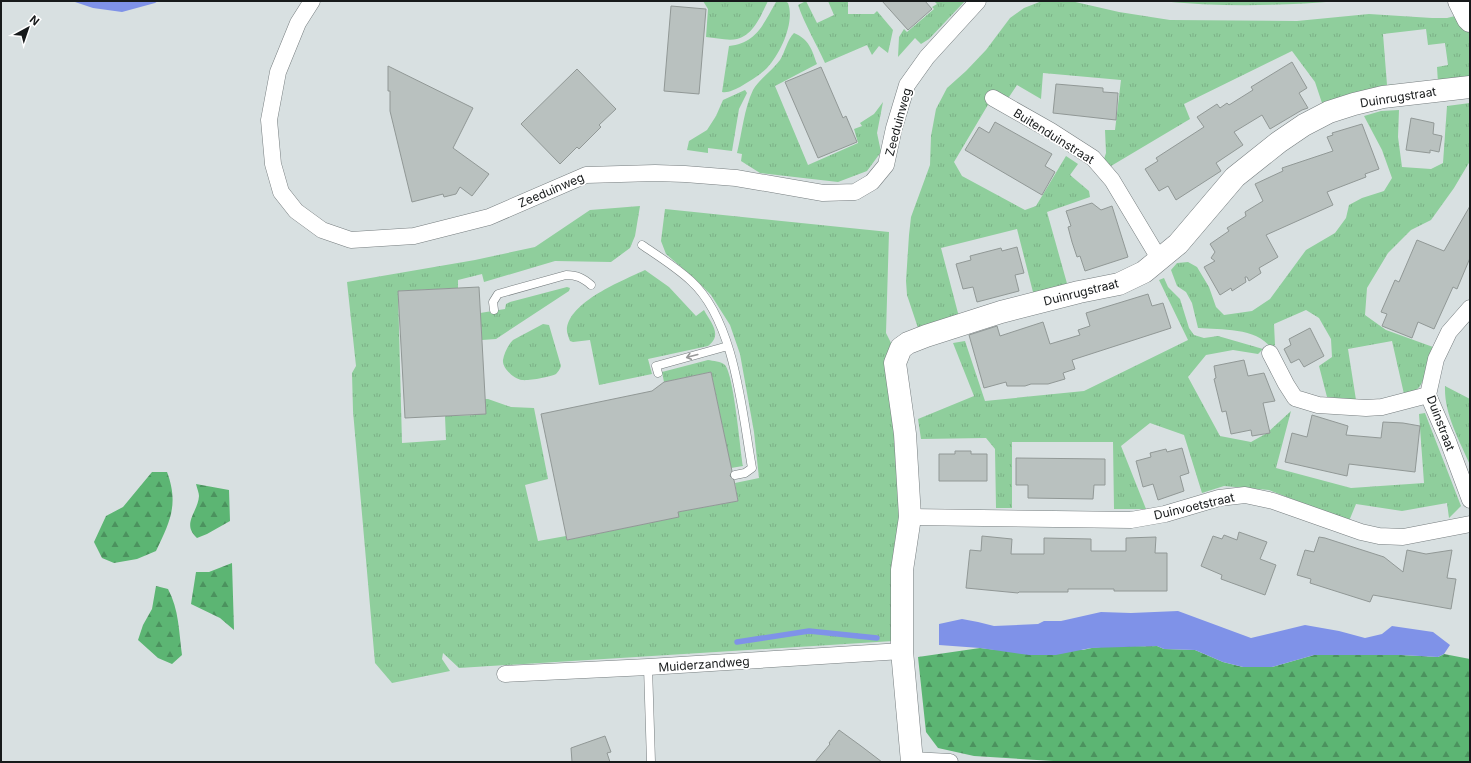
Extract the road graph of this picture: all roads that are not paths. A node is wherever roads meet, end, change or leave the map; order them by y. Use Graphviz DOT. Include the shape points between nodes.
graph roads {
  1 [pos="312,1"];
  2 [pos="978,1"];
  3 [pos="1459,1"];
  4 [pos="1470,21"];
  5 [pos="1470,87"];
  6 [pos="993,98"];
  7 [pos="642,245"];
  8 [pos="1160,260"];
  9 [pos="591,285"];
  10 [pos="1470,308"];
  11 [pos="494,310"];
  12 [pos="728,346"];
  13 [pos="1270,353"];
  14 [pos="657,369"];
  15 [pos="1428,395"];
  16 [pos="736,475"];
  17 [pos="1470,500"];
  18 [pos="910,517"];
  19 [pos="1470,524"];
  20 [pos="902,651"];
  21 [pos="648,667"];
  22 [pos="505,674"];
  23 [pos="912,761"];
  24 [pos="651,762"];
  25 [pos="950,762"];
  1 -- 2 [label="street, Zeeduinweg" via="298,23 278,72 269,120 273,164 281,192 296,211 322,230 351,240 414,236 490,217 586,175 685,174 736,178 823,193 855,192 872,182 886,165 906,85 927,57"];
  3 -- 4 [label="street"];
  5 -- 8 [label="street, Duinrugstraat" via="1383,97 1329,112 1304,125 1235,177 1178,244"];
  6 -- 8 [label="street, Buitenduinstraat" via="1093,158 1112,180"];
  7 -- 12 [label="lane" via="692,281 710,304"];
  8 -- 18 [label="street, Duinrugstraat" via="1144,272 1119,284 1001,312 926,336 901,348 895,363 905,434"];
  9 -- 11 [label="lane" via="582,277 566,275 498,294 493,302"];
  10 -- 15 [label="street, Duinstraat" via="1449,332 1436,359"];
  12 -- 14 [label="lane, one-way"];
  12 -- 16 [label="lane" via="752,468"];
  13 -- 15 [label="street" via="1295,398 1318,405 1382,407"];
  15 -- 17 [label="street, Duinstraat"];
  18 -- 19 [label="street, Duinvoetstraat" via="1131,520 1165,514 1219,498 1245,495 1273,501 1378,536 1403,537"];
  18 -- 20 [label="street" via="902,570"];
  20 -- 21 [label="street, Muiderzandweg"];
  20 -- 23 [label="street"];
  21 -- 22 [label="street, Muiderzandweg"];
  21 -- 24 [label="lane"];
  23 -- 25 [label="street"];
}
